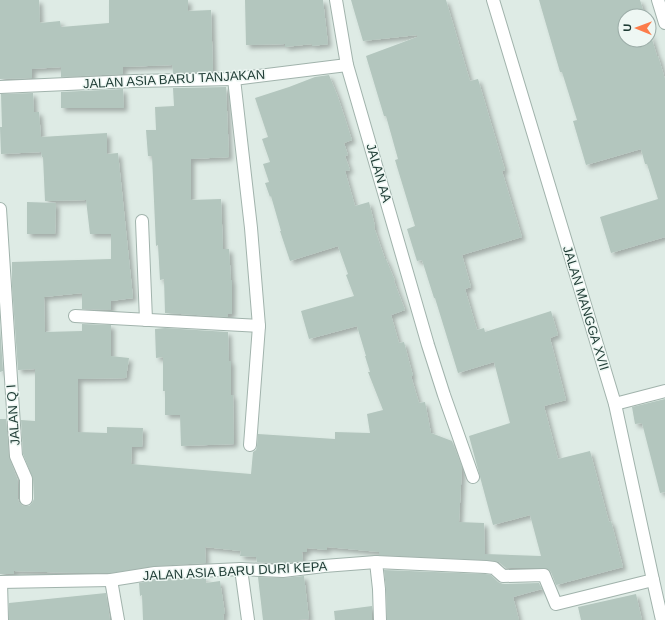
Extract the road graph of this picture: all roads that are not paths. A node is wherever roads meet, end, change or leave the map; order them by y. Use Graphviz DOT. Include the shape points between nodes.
graph roads {
  1 [pos="336,0"];
  2 [pos="493,0"];
  3 [pos="658,0"];
  4 [pos="665,23"];
  5 [pos="347,65"];
  6 [pos="234,79"];
  7 [pos="0,87"];
  8 [pos="0,209"];
  9 [pos="142,220"];
  10 [pos="75,316"];
  11 [pos="146,320"];
  12 [pos="259,326"];
  13 [pos="665,391"];
  14 [pos="615,404"];
  15 [pos="250,445"];
  16 [pos="473,477"];
  17 [pos="26,499"];
  18 [pos="376,562"];
  19 [pos="242,569"];
  20 [pos="111,580"];
  21 [pos="653,580"];
  22 [pos="1,582"];
  23 [pos="2,620"];
  24 [pos="118,620"];
  25 [pos="248,620"];
  26 [pos="380,620"];
  27 [pos="662,620"];
  1 -- 5 [label="street, JALAN AA"];
  2 -- 14 [label="street, JALAN MANGGA XVII"];
  3 -- 4 [label="street"];
  5 -- 6 [label="street, JALAN ASIA BARU TANJAKAN"];
  5 -- 16 [label="street, JALAN AA" via="428,345"];
  6 -- 7 [label="street, JALAN ASIA BARU TANJAKAN"];
  6 -- 12 [label="street"];
  8 -- 17 [label="street, JALAN Q I" via="16,456 26,479"];
  9 -- 11 [label="street"];
  10 -- 11 [label="street"];
  11 -- 12 [label="street"];
  12 -- 15 [label="street"];
  13 -- 14 [label="street"];
  14 -- 21 [label="street, JALAN MANGGA XVII"];
  18 -- 19 [label="street, JALAN ASIA BARU DURI KEPA" via="283,571"];
  18 -- 21 [label="street, JALAN ASIA BARU DURI KEPA" via="486,567 494,568 503,576 544,575 556,604"];
  18 -- 26 [label="street"];
  19 -- 20 [label="street, JALAN ASIA BARU DURI KEPA" via="155,573"];
  19 -- 25 [label="street"];
  20 -- 22 [label="street, JALAN ASIA BARU DURI KEPA"];
  20 -- 24 [label="street"];
  21 -- 27 [label="street, JALAN MANGGA XVII"];
  22 -- 23 [label="street"];
}
